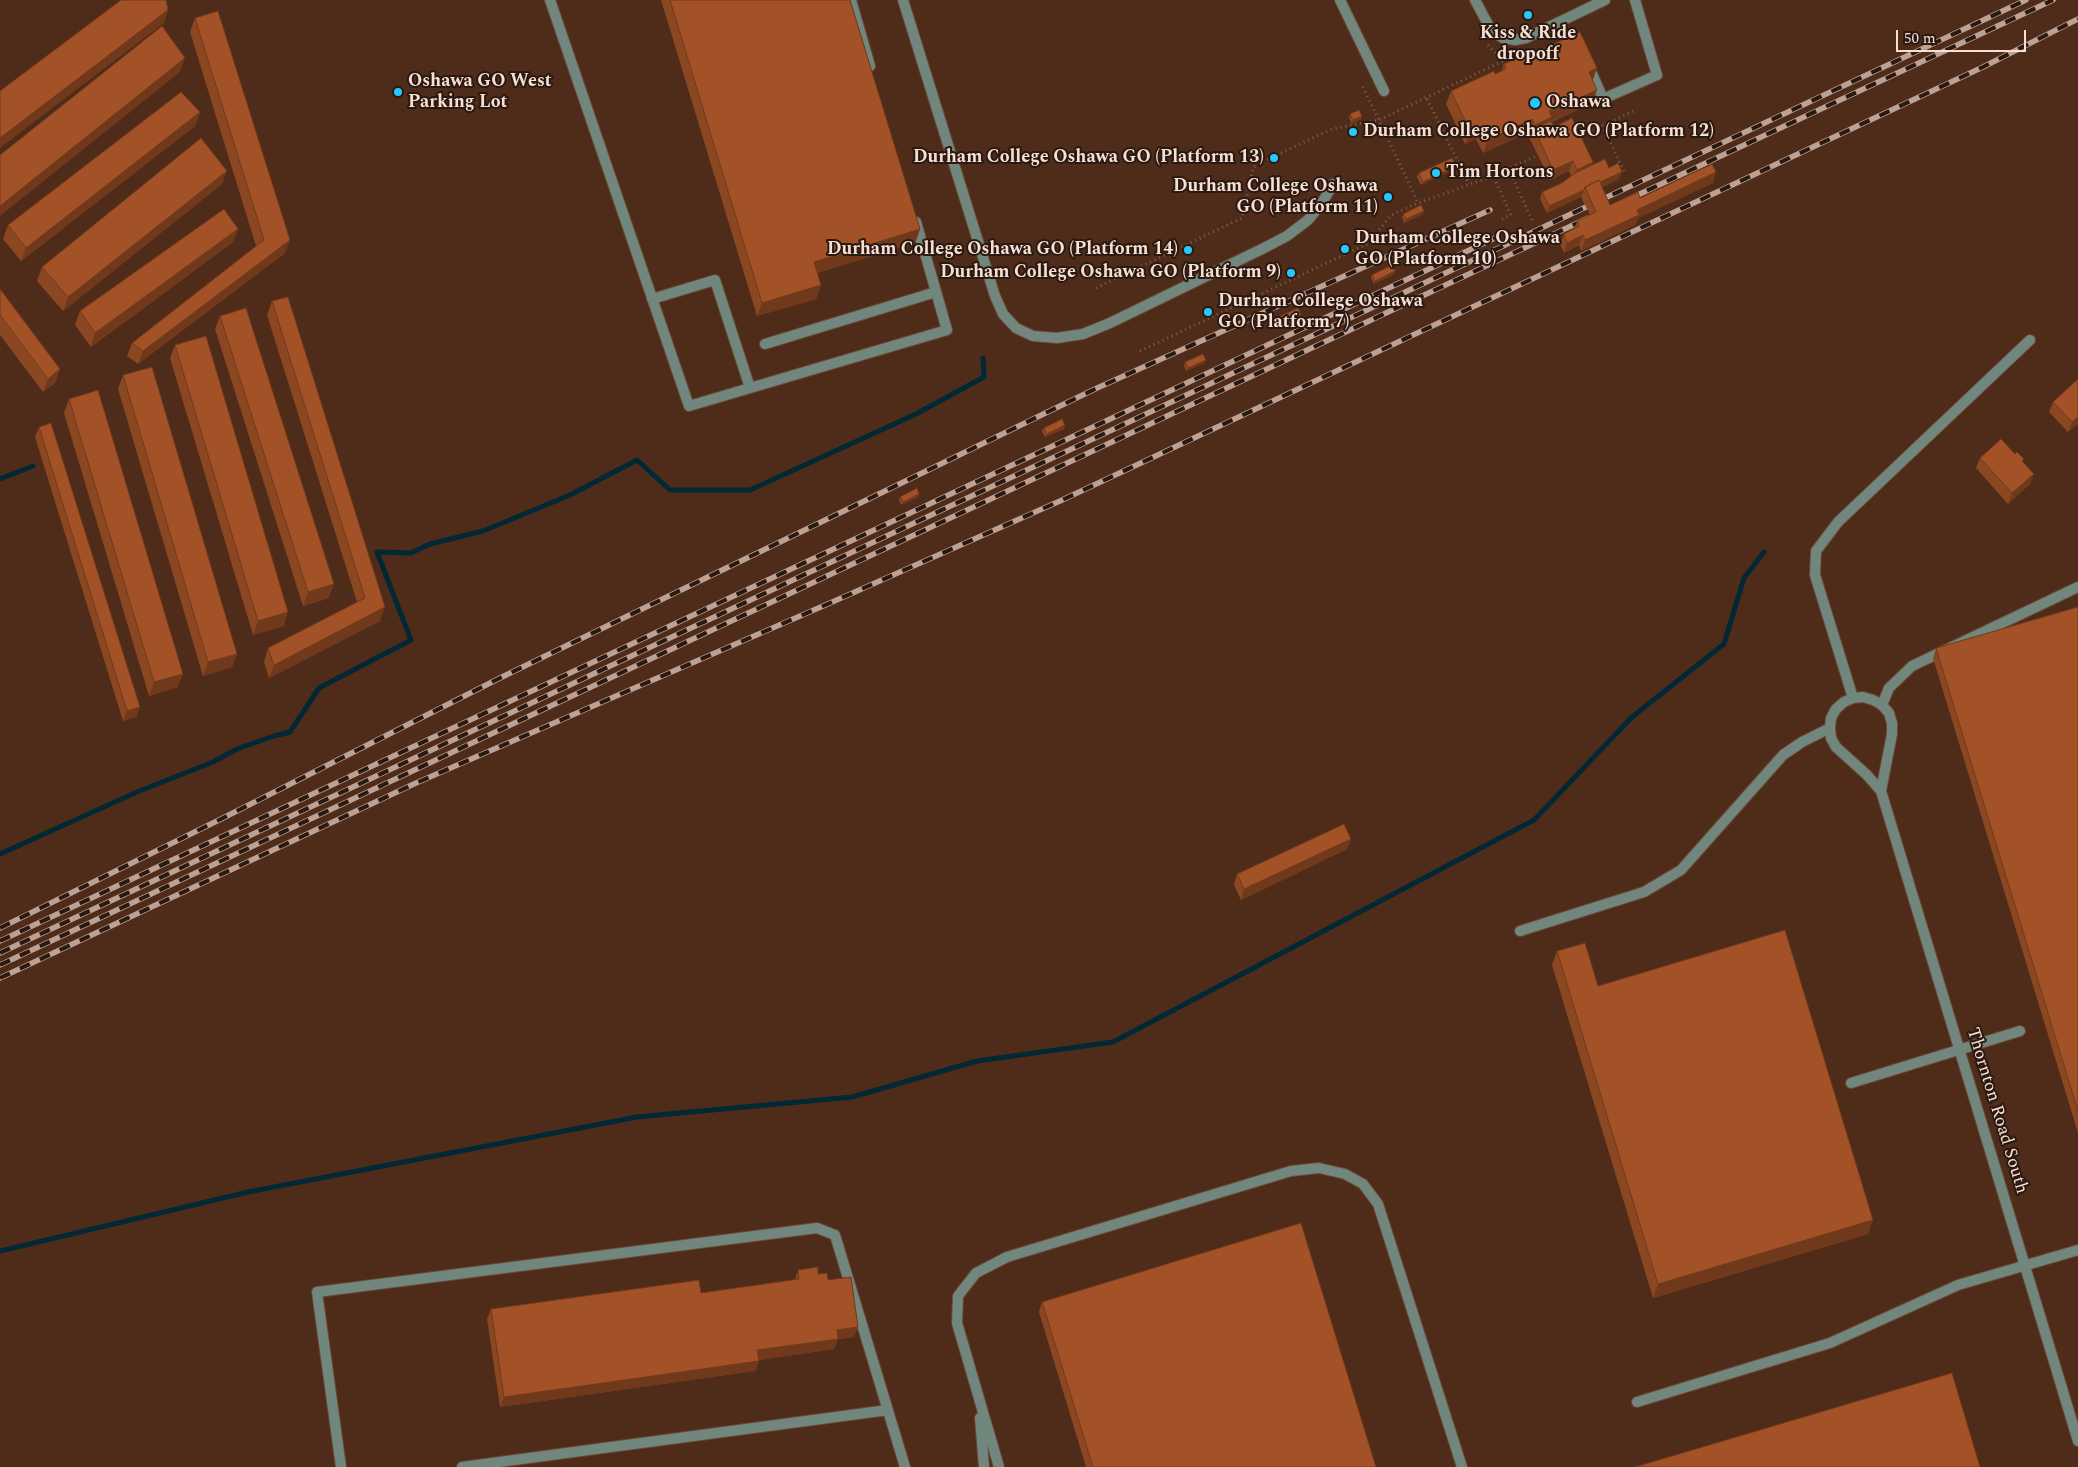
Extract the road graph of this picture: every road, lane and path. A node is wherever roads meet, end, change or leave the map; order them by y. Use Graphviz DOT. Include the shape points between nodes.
graph roads {
  1 [pos="550,0"];
  2 [pos="851,0"];
  3 [pos="904,0"];
  4 [pos="1340,0"];
  5 [pos="1475,0"];
  6 [pos="1605,0"];
  7 [pos="1635,0"];
  8 [pos="1503,61"];
  9 [pos="1590,68"];
  10 [pos="1509,73"];
  11 [pos="873,75"];
  12 [pos="1363,87"];
  13 [pos="1445,90"];
  14 [pos="1384,91"];
  15 [pos="1448,96"];
  16 [pos="1634,111"];
  17 [pos="1379,120"];
  18 [pos="1602,125"];
  19 [pos="1574,139"];
  20 [pos="1547,151"];
  21 [pos="1509,169"];
  22 [pos="1624,171"];
  23 [pos="1493,176"];
  24 [pos="1333,184"];
  25 [pos="1469,184"];
  26 [pos="1418,203"];
  27 [pos="911,207"];
  28 [pos="1502,219"];
  29 [pos="1532,220"];
  30 [pos="1096,288"];
  31 [pos="936,292"];
  32 [pos="652,299"];
  33 [pos="2030,340"];
  34 [pos="766,344"];
  35 [pos="1140,352"];
  36 [pos="750,388"];
  37 [pos="2078,587"];
  38 [pos="1853,698"];
  39 [pos="1882,705"];
  40 [pos="1830,728"];
  41 [pos="1882,791"];
  42 [pos="1520,931"];
  43 [pos="2020,1031"];
  44 [pos="1960,1050"];
  45 [pos="1851,1083"];
  46 [pos="2078,1250"];
  47 [pos="2026,1265"];
  48 [pos="979,1398"];
  49 [pos="1637,1402"];
  50 [pos="888,1410"];
  51 [pos="2078,1441"];
  52 [pos="341,1467"];
  53 [pos="462,1467"];
  54 [pos="905,1467"];
  55 [pos="984,1467"];
  56 [pos="1000,1467"];
  57 [pos="1462,1467"];
  1 -- 32 [label="street"];
  2 -- 11 [label="street"];
  3 -- 24 [label="street" via="995,296 1003,314 1016,328 1032,336 1057,338 1083,334 1288,236 1308,220"];
  4 -- 14 [label="street"];
  5 -- 6 [label="street" via="1491,30 1503,38 1515,40 1526,38"];
  7 -- 9 [label="street" via="1657,75 1603,99"];
  8 -- 10 [label="path"];
  12 -- 17 [label="path"];
  13 -- 15 [label="path"];
  16 -- 18 [label="path"];
  17 -- 25 [label="path" via="1427,98"];
  17 -- 26 [label="path"];
  17 -- 30 [label="path" via="1332,128 1260,162 1253,168 1242,218"];
  18 -- 19 [label="path"];
  18 -- 22 [label="path"];
  20 -- 21 [label="path"];
  21 -- 23 [label="path"];
  21 -- 29 [label="path"];
  23 -- 25 [label="path"];
  23 -- 28 [label="path" via="1510,215"];
  25 -- 26 [label="path"];
  26 -- 35 [label="path" via="1391,215 1369,243"];
  27 -- 31 [label="street"];
  31 -- 34 [label="street"];
  31 -- 36 [label="street" via="947,330"];
  32 -- 36 [label="street" via="689,406"];
  32 -- 36 [label="street" via="715,280"];
  33 -- 38 [label="street" via="1838,522 1816,551 1815,575"];
  37 -- 39 [label="street" via="1912,666 1889,688"];
  38 -- 39 [label="street" via="1863,697"];
  38 -- 40 [label="street" via="1836,709"];
  39 -- 41 [label="street, Thornton Road South" via="1889,713 1892,734"];
  40 -- 41 [label="street, Thornton Road South" via="1836,747"];
  40 -- 42 [label="street" via="1783,755 1681,870 1644,892"];
  41 -- 44 [label="street, Thornton Road South"];
  43 -- 44 [label="street"];
  44 -- 45 [label="street"];
  44 -- 47 [label="street, Thornton Road South"];
  46 -- 47 [label="street"];
  47 -- 49 [label="street" via="1958,1285 1830,1343"];
  47 -- 51 [label="street, Thornton Road South"];
  48 -- 55 [label="street"];
  48 -- 56 [label="street"];
  48 -- 57 [label="street" via="957,1323 958,1296 976,1273 1007,1257 1292,1171 1319,1168 1345,1174 1363,1184 1378,1204"];
  50 -- 52 [label="street" via="835,1235 817,1228 317,1292"];
  50 -- 53 [label="street"];
  50 -- 54 [label="street"];
}
